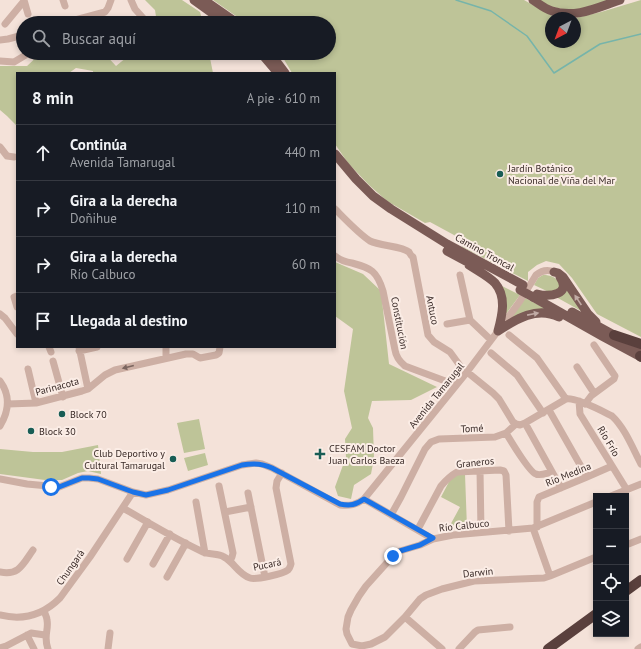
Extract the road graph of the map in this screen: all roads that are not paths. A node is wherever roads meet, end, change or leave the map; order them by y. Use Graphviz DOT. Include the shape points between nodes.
graph roads {
  1 [pos="24,0"];
  2 [pos="111,0"];
  3 [pos="131,0"];
  4 [pos="194,0"];
  5 [pos="204,0"];
  6 [pos="533,0"];
  7 [pos="620,0"];
  8 [pos="28,14"];
  9 [pos="94,16"];
  10 [pos="141,16"];
  11 [pos="216,16"];
  12 [pos="227,16"];
  13 [pos="5,24"];
  14 [pos="16,37"];
  15 [pos="0,40"];
  16 [pos="17,60"];
  17 [pos="267,60"];
  18 [pos="275,60"];
  19 [pos="0,61"];
  20 [pos="277,72"];
  21 [pos="284,72"];
  22 [pos="0,148"];
  23 [pos="336,155"];
  24 [pos="14,157"];
  25 [pos="336,165"];
  26 [pos="336,209"];
  27 [pos="336,257"];
  28 [pos="458,257"];
  29 [pos="554,272"];
  30 [pos="460,275"];
  31 [pos="521,288"];
  32 [pos="535,294"];
  33 [pos="0,314"];
  34 [pos="470,320"];
  35 [pos="447,324"];
  36 [pos="498,331"];
  37 [pos="599,331"];
  38 [pos="16,333"];
  39 [pos="509,335"];
  40 [pos="614,335"];
  41 [pos="491,340"];
  42 [pos="641,344"];
  43 [pos="594,345"];
  44 [pos="166,348"];
  45 [pos="79,349"];
  46 [pos="192,350"];
  47 [pos="219,350"];
  48 [pos="491,353"];
  49 [pos="641,355"];
  50 [pos="166,358"];
  51 [pos="53,361"];
  52 [pos="577,366"];
  53 [pos="28,369"];
  54 [pos="467,372"];
  55 [pos="0,381"];
  56 [pos="456,385"];
  57 [pos="88,389"];
  58 [pos="594,393"];
  59 [pos="63,396"];
  60 [pos="566,399"];
  61 [pos="36,403"];
  62 [pos="582,403"];
  63 [pos="8,404"];
  64 [pos="546,411"];
  65 [pos="516,424"];
  66 [pos="525,424"];
  67 [pos="0,426"];
  68 [pos="506,433"];
  69 [pos="641,464"];
  70 [pos="612,466"];
  71 [pos="480,470"];
  72 [pos="552,472"];
  73 [pos="282,473"];
  74 [pos="588,477"];
  75 [pos="0,479"];
  76 [pos="641,484"];
  77 [pos="219,486"];
  78 [pos="561,488"];
  79 [pos="626,490"];
  80 [pos="133,492"];
  81 [pos="248,493"];
  82 [pos="618,493"];
  83 [pos="364,499"];
  84 [pos="196,502"];
  85 [pos="593,503"];
  86 [pos="251,507"];
  87 [pos="122,508"];
  88 [pos="225,512"];
  89 [pos="391,514"];
  90 [pos="148,522"];
  91 [pos="535,528"];
  92 [pos="418,529"];
  93 [pos="509,531"];
  94 [pos="481,532"];
  95 [pos="170,534"];
  96 [pos="433,538"];
  97 [pos="641,539"];
  98 [pos="186,543"];
  99 [pos="629,544"];
  100 [pos="32,550"];
  101 [pos="205,552"];
  102 [pos="127,559"];
  103 [pos="593,559"];
  104 [pos="230,561"];
  105 [pos="153,564"];
  106 [pos="0,572"];
  107 [pos="265,576"];
  108 [pos="550,576"];
  109 [pos="167,577"];
  110 [pos="641,580"];
  111 [pos="641,587"];
  112 [pos="629,589"];
  113 [pos="629,596"];
  114 [pos="44,611"];
  115 [pos="0,615"];
  116 [pos="593,616"];
  117 [pos="405,617"];
  118 [pos="593,623"];
  119 [pos="510,627"];
  120 [pos="110,632"];
  121 [pos="27,635"];
  122 [pos="45,635"];
  123 [pos="350,647"];
  124 [pos="641,647"];
  125 [pos="0,648"];
  126 [pos="34,649"];
  127 [pos="48,649"];
  128 [pos="108,649"];
  129 [pos="442,649"];
  130 [pos="459,649"];
  131 [pos="548,649"];
  132 [pos="557,649"];
  133 [pos="638,649"];
  1 -- 8 [label="street"];
  1 -- 13 [label="street"];
  2 -- 9 [label="street" via="102,14"];
  3 -- 10 [label="street"];
  4 -- 11 [label="main road"];
  5 -- 12 [label="main road"];
  6 -- 7 [label="main road" via="553,11 576,14"];
  14 -- 15 [label="street"];
  16 -- 19 [label="street"];
  17 -- 20 [label="main road"];
  18 -- 21 [label="main road"];
  22 -- 24 [label="street" via="7,156"];
  23 -- 31 [label="main road, Camino Troncal" via="356,180 391,209"];
  25 -- 28 [label="main road, Camino Troncal" via="368,199"];
  26 -- 54 [label="street, Antuco" via="370,241 408,252 412,257 428,335 450,352"];
  27 -- 56 [label="street, Constitución" via="374,272 383,291 396,357 399,361 405,366"];
  28 -- 31 [label="main road, Camino Troncal"];
  28 -- 36 [label="main road" via="492,280 498,288 503,302"];
  29 -- 32 [label="main road" via="563,282 563,288 552,295"];
  29 -- 36 [label="street, Avenida Tamarugal" via="544,271 536,275"];
  37 -- 29 [label="main road, one-way" via="563,277"];
  30 -- 34 [label="street"];
  31 -- 32 [label="main road, Camino Troncal"];
  32 -- 37 [label="main road, Camino Troncal"];
  33 -- 38 [label="street"];
  34 -- 35 [label="street"];
  34 -- 41 [label="street"];
  36 -- 37 [label="main road, one-way" via="524,316 542,313 556,315"];
  36 -- 41 [label="street, Avenida Tamarugal"];
  37 -- 40 [label="main road, Camino Troncal"];
  37 -- 49 [label="main road, Camino Troncal"];
  39 -- 60 [label="street" via="537,358"];
  40 -- 42 [label="highway"];
  40 -- 49 [label="main road, Camino Troncal"];
  41 -- 54 [label="street, Avenida Tamarugal"];
  43 -- 58 [label="street" via="615,376"];
  44 -- 50 [label="street"];
  45 -- 57 [label="street"];
  46 -- 47 [label="street, Parinacota" via="200,358 216,355"];
  46 -- 50 [label="street, Parinacota" via="186,354"];
  48 -- 64 [label="street" via="517,375"];
  50 -- 57 [label="street, Parinacota, one-way" via="110,372"];
  51 -- 59 [label="street"];
  52 -- 58 [label="street"];
  53 -- 61 [label="street"];
  54 -- 56 [label="street, Avenida Tamarugal"];
  54 -- 65 [label="street, Antuco" via="500,400"];
  55 -- 63 [label="street" via="7,394"];
  56 -- 83 [label="street, Avenida Tamarugal"];
  57 -- 59 [label="street, Parinacota"];
  58 -- 62 [label="street"];
  59 -- 61 [label="street, Parinacota"];
  60 -- 62 [label="street"];
  60 -- 64 [label="street"];
  61 -- 63 [label="street, Parinacota"];
  62 -- 69 [label="street" via="616,420"];
  62 -- 70 [label="street, Río Frío" via="580,414"];
  63 -- 67 [label="street"];
  64 -- 66 [label="street"];
  64 -- 74 [label="street"];
  65 -- 66 [label="street"];
  65 -- 68 [label="street, Tomé"];
  66 -- 72 [label="street"];
  68 -- 72 [label="street" via="532,472 538,475"];
  68 -- 89 [label="street, Tomé" via="490,438 431,442"];
  70 -- 74 [label="street, Río Medina"];
  70 -- 79 [label="street, Río Frío"];
  71 -- 92 [label="street, Graneros" via="457,472 448,478"];
  71 -- 93 [label="street, Graneros" via="500,470 506,475"];
  71 -- 94 [label="street"];
  72 -- 78 [label="street"];
  73 -- 80 [label="street" via="262,464 242,465 156,493 146,495"];
  73 -- 83 [label="street" via="340,504 350,506"];
  73 -- 107 [label="street, Pucará" via="276,488 291,564 287,570"];
  74 -- 78 [label="street, Río Medina"];
  75 -- 80 [label="street" via="59,487 82,478 89,478"];
  76 -- 79 [label="street"];
  77 -- 88 [label="street"];
  78 -- 91 [label="street, Río Medina" via="538,497"];
  79 -- 82 [label="street"];
  80 -- 87 [label="street, Chungará"];
  81 -- 86 [label="street"];
  83 -- 89 [label="street"];
  84 -- 101 [label="street"];
  85 -- 91 [label="street, Río Calbuco"];
  86 -- 88 [label="street"];
  86 -- 107 [label="street"];
  87 -- 90 [label="street, Pucará"];
  87 -- 114 [label="street, Chungará" via="60,598"];
  88 -- 104 [label="street" via="233,553"];
  89 -- 92 [label="street"];
  90 -- 95 [label="street, Pucará"];
  90 -- 102 [label="street"];
  91 -- 93 [label="street, Río Calbuco"];
  91 -- 108 [label="street, Río Medina"];
  92 -- 96 [label="street"];
  93 -- 94 [label="street, Río Calbuco"];
  94 -- 96 [label="street, Río Calbuco"];
  95 -- 98 [label="street, Pucará"];
  95 -- 105 [label="street"];
  96 -- 123 [label="street, Río Calbuco" via="393,556 366,586 351,610 347,624"];
  97 -- 99 [label="street"];
  98 -- 101 [label="street, Pucará"];
  98 -- 109 [label="street"];
  100 -- 106 [label="street" via="21,568 12,573"];
  101 -- 104 [label="street, Pucará" via="221,555"];
  103 -- 108 [label="street, Darwin"];
  104 -- 107 [label="street, Pucará" via="249,578"];
  108 -- 117 [label="street, Darwin" via="474,581 442,589 420,599"];
  110 -- 112 [label="highway"];
  111 -- 113 [label="highway"];
  114 -- 115 [label="street, Chungará" via="25,617"];
  114 -- 122 [label="street" via="48,621"];
  116 -- 131 [label="highway"];
  117 -- 123 [label="street, Darwin" via="379,641"];
  117 -- 129 [label="street"];
  118 -- 132 [label="highway"];
  119 -- 130 [label="street" via="478,630"];
  120 -- 128 [label="street"];
  121 -- 122 [label="street"];
  121 -- 125 [label="street"];
  121 -- 126 [label="street"];
  122 -- 127 [label="street"];
  124 -- 133 [label="street"];
}
